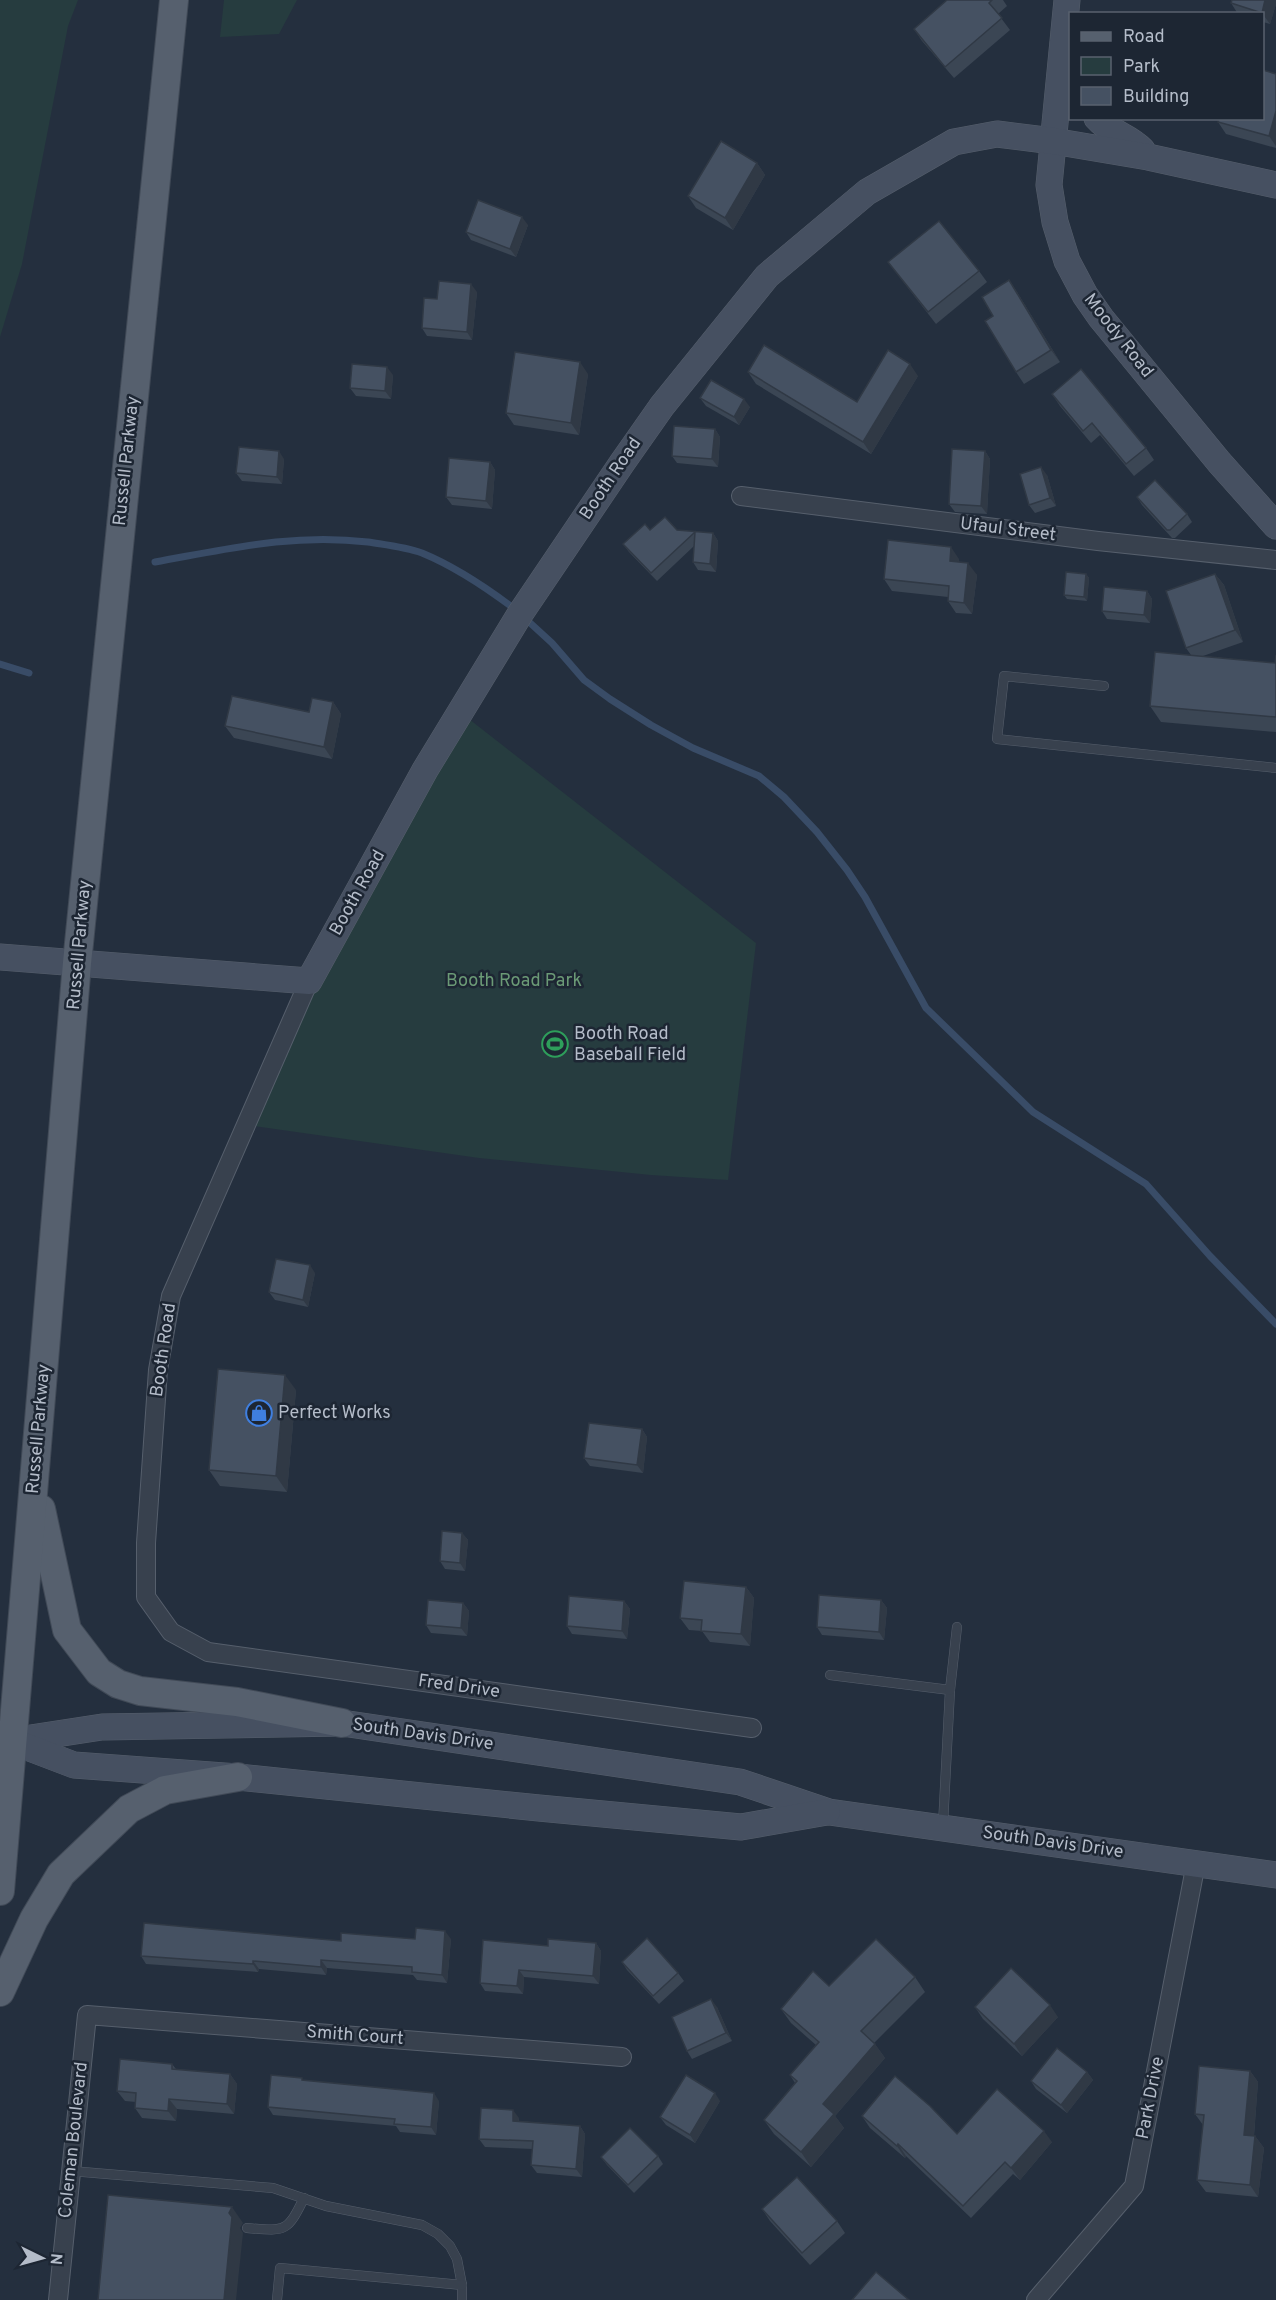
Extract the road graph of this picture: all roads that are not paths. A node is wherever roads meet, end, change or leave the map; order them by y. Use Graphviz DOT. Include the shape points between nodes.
graph roads {
  1 [pos="174,0"];
  2 [pos="1067,0"];
  3 [pos="1065,26"];
  4 [pos="1069,52"];
  5 [pos="1098,120"];
  6 [pos="1053,141"];
  7 [pos="1148,157"];
  8 [pos="1276,185"];
  9 [pos="741,496"];
  10 [pos="1276,526"];
  11 [pos="1276,560"];
  12 [pos="1104,686"];
  13 [pos="1276,768"];
  14 [pos="0,957"];
  15 [pos="77,963"];
  16 [pos="309,981"];
  17 [pos="34,1477"];
  18 [pos="26,1574"];
  19 [pos="0,1617"];
  20 [pos="957,1627"];
  21 [pos="171,1632"];
  22 [pos="830,1675"];
  23 [pos="950,1690"];
  24 [pos="342,1723"];
  25 [pos="752,1728"];
  26 [pos="6,1741"];
  27 [pos="238,1777"];
  28 [pos="829,1812"];
  29 [pos="942,1828"];
  30 [pos="1196,1863"];
  31 [pos="1276,1875"];
  32 [pos="0,1891"];
  33 [pos="0,1992"];
  34 [pos="87,2015"];
  35 [pos="622,2057"];
  36 [pos="71,2171"];
  37 [pos="304,2198"];
  38 [pos="247,2229"];
  39 [pos="462,2285"];
  40 [pos="58,2300"];
  41 [pos="277,2300"];
  42 [pos="462,2300"];
  43 [pos="1036,2300"];
  1 -- 15 [label="main road, Russell Parkway"];
  2 -- 3 [label="street, Moody Road"];
  3 -- 4 [label="street"];
  3 -- 6 [label="street, Moody Road"];
  5 -- 7 [label="street" via="1116,134 1132,140"];
  6 -- 7 [label="street, Booth Road"];
  6 -- 10 [label="street, Moody Road" via="1049,185 1055,222 1067,261 1085,295 1219,462"];
  6 -- 16 [label="street, Booth Road" via="997,134 954,142 867,192 767,276 662,406 520,614 425,770"];
  7 -- 8 [label="street, Booth Road"];
  9 -- 11 [label="street, Ufaul Street"];
  12 -- 13 [label="lane" via="1004,676 998,739"];
  14 -- 15 [label="street"];
  15 -- 16 [label="street"];
  15 -- 17 [label="main road, Russell Parkway"];
  16 -- 21 [label="street, Booth Road" via="171,1296 158,1370 146,1597"];
  17 -- 18 [label="main road, Russell Parkway"];
  17 -- 24 [label="main road" via="67,1630 99,1672 140,1691 237,1702"];
  18 -- 19 [label="main road"];
  18 -- 26 [label="main road, Russell Parkway"];
  20 -- 23 [label="lane"];
  21 -- 25 [label="street, Fred Drive" via="208,1652"];
  22 -- 23 [label="lane"];
  23 -- 29 [label="lane"];
  24 -- 26 [label="street, South Davis Drive" via="102,1727"];
  24 -- 28 [label="street, South Davis Drive" via="740,1782"];
  26 -- 27 [label="street, South Davis Drive" via="74,1766"];
  26 -- 32 [label="main road, Russell Parkway"];
  27 -- 28 [label="street, South Davis Drive" via="741,1827"];
  27 -- 33 [label="main road" via="165,1790 129,1809 61,1874 34,1919"];
  28 -- 29 [label="street, South Davis Drive"];
  29 -- 30 [label="street, South Davis Drive"];
  30 -- 31 [label="street, South Davis Drive"];
  30 -- 43 [label="street, Park Drive" via="1134,2186"];
  34 -- 35 [label="street, Smith Court"];
  34 -- 36 [label="street, Coleman Boulevard"];
  36 -- 37 [label="lane" via="273,2188"];
  36 -- 40 [label="street, Coleman Boulevard"];
  37 -- 38 [label="lane" via="292,2223 280,2230"];
  37 -- 39 [label="lane" via="422,2225 450,2246"];
  39 -- 41 [label="lane" via="280,2268"];
  39 -- 42 [label="lane"];
}
